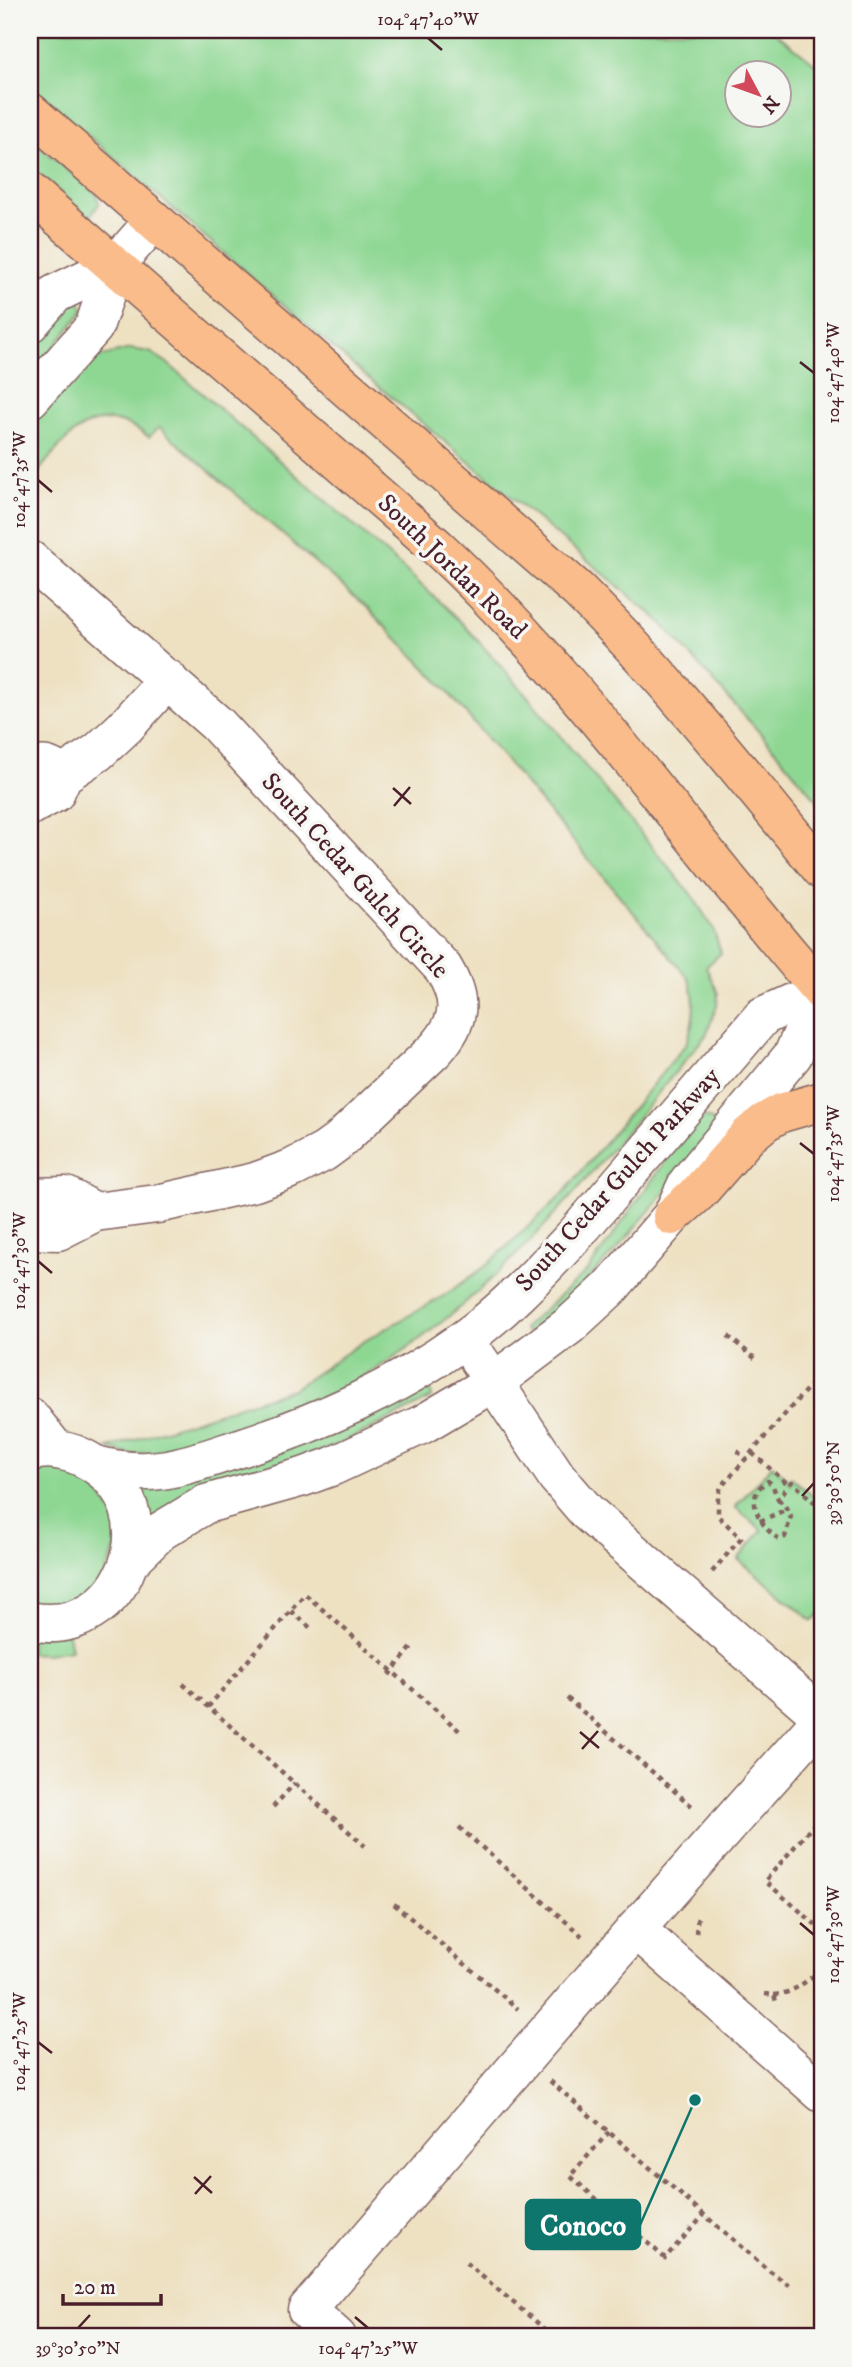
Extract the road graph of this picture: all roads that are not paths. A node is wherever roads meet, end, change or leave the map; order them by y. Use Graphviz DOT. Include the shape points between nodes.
graph roads {
  1 [pos="30,112"];
  2 [pos="30,191"];
  3 [pos="155,221"];
  4 [pos="115,265"];
  5 [pos="30,323"];
  6 [pos="30,399"];
  7 [pos="30,560"];
  8 [pos="168,679"];
  9 [pos="46,772"];
  10 [pos="30,806"];
  11 [pos="822,870"];
  12 [pos="822,990"];
  13 [pos="822,1101"];
  14 [pos="30,1198"];
  15 [pos="95,1212"];
  16 [pos="672,1216"];
  17 [pos="30,1230"];
  18 [pos="465,1339"];
  19 [pos="494,1382"];
  20 [pos="30,1417"];
  21 [pos="43,1451"];
  22 [pos="99,1466"];
  23 [pos="131,1560"];
  24 [pos="30,1621"];
  25 [pos="822,1718"];
  26 [pos="636,1929"];
  27 [pos="822,2093"];
  28 [pos="337,2337"];
  1 -- 3 [label="main road"];
  2 -- 4 [label="main road, South Jordan Road"];
  3 -- 4 [label="street"];
  3 -- 11 [label="main road" via="578,590 672,688"];
  4 -- 5 [label="street" via="55,294"];
  4 -- 6 [label="street" via="94,327"];
  4 -- 12 [label="main road, South Jordan Road" via="491,599"];
  7 -- 8 [label="street, South Cedar Gulch Circle"];
  8 -- 9 [label="street" via="126,726 82,764"];
  8 -- 15 [label="street, South Cedar Gulch Circle" via="217,724 443,968 457,996 457,1008 447,1037 435,1050 339,1141 309,1160 255,1182 157,1204"];
  9 -- 10 [label="street" via="55,793"];
  12 -- 16 [label="street, South Cedar Gulch Parkway" via="793,1055 688,1182"];
  12 -- 18 [label="street, South Cedar Gulch Parkway" via="763,1016 575,1235"];
  13 -- 16 [label="main road" via="765,1122"];
  14 -- 15 [label="street" via="66,1196"];
  15 -- 17 [label="street, South Cedar Gulch Circle" via="58,1231"];
  16 -- 19 [label="street, South Cedar Gulch Parkway" via="594,1304"];
  18 -- 19 [label="street"];
  18 -- 22 [label="street, South Cedar Gulch Parkway" via="366,1399 303,1427 157,1472"];
  19 -- 23 [label="street, South Cedar Gulch Parkway" via="374,1448 303,1477 193,1511 161,1531"];
  19 -- 25 [label="street" via="586,1512"];
  20 -- 21 [label="street"];
  21 -- 22 [label="street" via="78,1455"];
  22 -- 23 [label="street" via="122,1492 129,1508 134,1543"];
  23 -- 24 [label="street" via="110,1596 93,1610 58,1623"];
  25 -- 26 [label="street"];
  26 -- 27 [label="street"];
  26 -- 28 [label="street" via="307,2310"];
}
